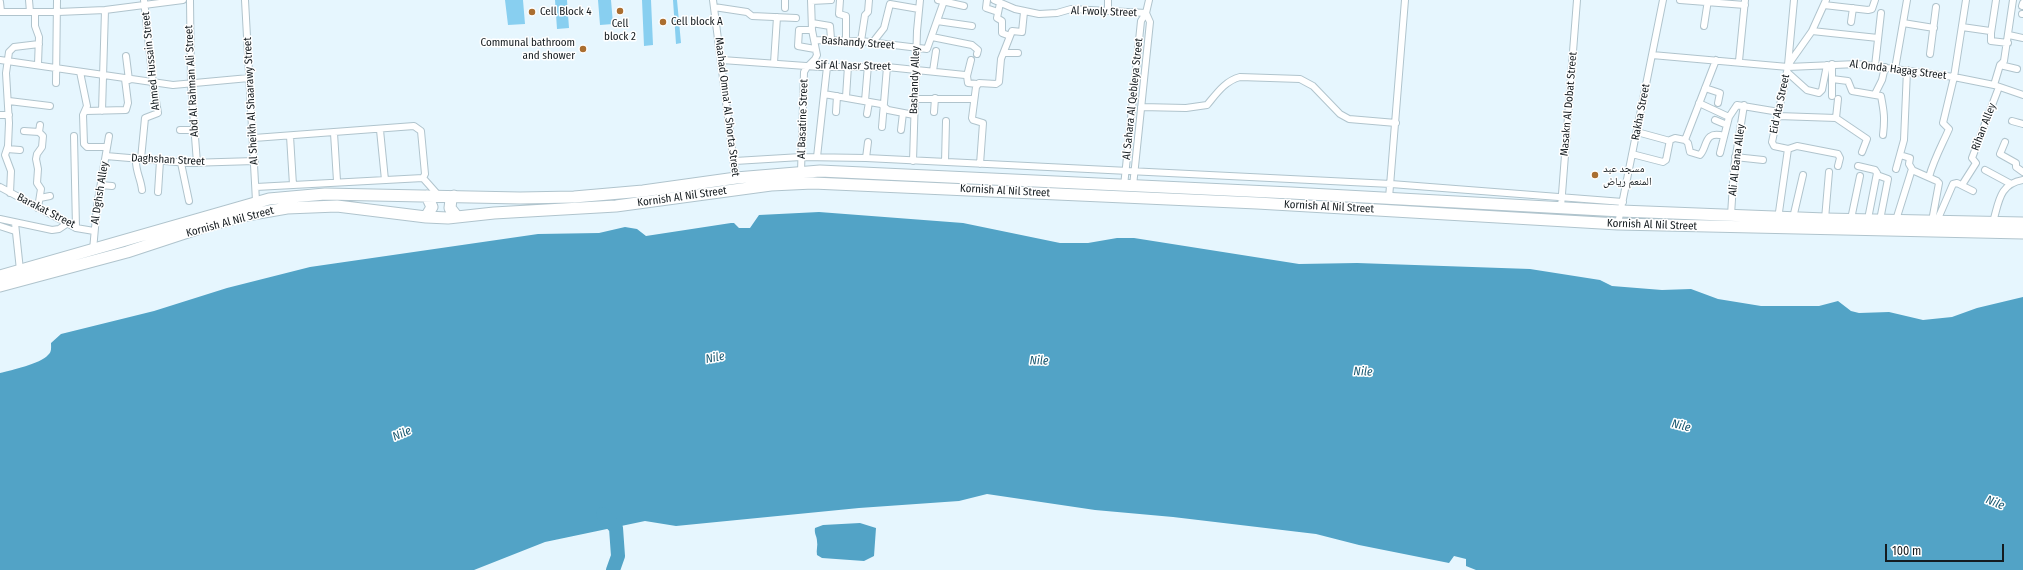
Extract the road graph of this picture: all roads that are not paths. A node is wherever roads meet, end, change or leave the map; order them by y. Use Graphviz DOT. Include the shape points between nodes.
graph roads {
  1 [pos="29,0"];
  2 [pos="57,0"];
  3 [pos="183,0"];
  4 [pos="190,0"];
  5 [pos="245,0"];
  6 [pos="713,0"];
  7 [pos="785,0"];
  8 [pos="811,0"];
  9 [pos="831,0"];
  10 [pos="840,0"];
  11 [pos="868,0"];
  12 [pos="907,0"];
  13 [pos="920,0"];
  14 [pos="987,0"];
  15 [pos="1108,0"];
  16 [pos="1149,0"];
  17 [pos="1405,0"];
  18 [pos="1577,0"];
  19 [pos="1663,0"];
  20 [pos="1680,0"];
  21 [pos="1794,0"];
  22 [pos="1875,0"];
  23 [pos="1907,0"];
  24 [pos="1966,0"];
  25 [pos="1996,0"];
  26 [pos="2013,0"];
  27 [pos="941,1"];
  28 [pos="1708,1"];
  29 [pos="0,2"];
  30 [pos="952,2"];
  31 [pos="1001,2"];
  32 [pos="1745,2"];
  33 [pos="145,3"];
  34 [pos="1825,3"];
  35 [pos="964,6"];
  36 [pos="714,7"];
  37 [pos="906,7"];
  38 [pos="1936,7"];
  39 [pos="785,8"];
  40 [pos="1853,8"];
  41 [pos="919,9"];
  42 [pos="105,10"];
  43 [pos="1108,11"];
  44 [pos="1,12"];
  45 [pos="32,12"];
  46 [pos="58,12"];
  47 [pos="998,12"];
  48 [pos="1024,12"];
  49 [pos="1881,13"];
  50 [pos="1146,14"];
  51 [pos="777,17"];
  52 [pos="796,18"];
  53 [pos="937,20"];
  54 [pos="1851,22"];
  55 [pos="1903,23"];
  56 [pos="972,26"];
  57 [pos="1704,26"];
  58 [pos="812,27"];
  59 [pos="1962,27"];
  60 [pos="1934,28"];
  61 [pos="1812,31"];
  62 [pos="1991,33"];
  63 [pos="2009,35"];
  64 [pos="1010,36"];
  65 [pos="932,37"];
  66 [pos="1878,38"];
  67 [pos="2023,38"];
  68 [pos="831,39"];
  69 [pos="814,40"];
  70 [pos="846,40"];
  71 [pos="861,41"];
  72 [pos="873,42"];
  73 [pos="2008,43"];
  74 [pos="39,44"];
  75 [pos="916,48"];
  76 [pos="816,49"];
  77 [pos="936,51"];
  78 [pos="1004,53"];
  79 [pos="1018,53"];
  80 [pos="977,54"];
  81 [pos="1930,54"];
  82 [pos="1652,55"];
  83 [pos="126,56"];
  84 [pos="0,60"];
  85 [pos="7,60"];
  86 [pos="722,60"];
  87 [pos="971,60"];
  88 [pos="1716,60"];
  89 [pos="1739,61"];
  90 [pos="774,63"];
  91 [pos="38,64"];
  92 [pos="809,65"];
  93 [pos="868,65"];
  94 [pos="1830,65"];
  95 [pos="2000,65"];
  96 [pos="848,66"];
  97 [pos="887,66"];
  98 [pos="1875,66"];
  99 [pos="827,67"];
  100 [pos="1885,67"];
  101 [pos="57,68"];
  102 [pos="1788,68"];
  103 [pos="916,69"];
  104 [pos="1895,69"];
  105 [pos="1907,70"];
  106 [pos="2017,70"];
  107 [pos="933,71"];
  108 [pos="80,72"];
  109 [pos="103,76"];
  110 [pos="968,76"];
  111 [pos="1954,77"];
  112 [pos="249,78"];
  113 [pos="127,79"];
  114 [pos="1832,79"];
  115 [pos="56,83"];
  116 [pos="153,83"];
  117 [pos="191,84"];
  118 [pos="978,84"];
  119 [pos="1997,86"];
  120 [pos="1705,88"];
  121 [pos="824,94"];
  122 [pos="1875,94"];
  123 [pos="2023,95"];
  124 [pos="837,96"];
  125 [pos="1832,96"];
  126 [pos="846,98"];
  127 [pos="915,98"];
  128 [pos="935,98"];
  129 [pos="974,99"];
  130 [pos="1838,99"];
  131 [pos="9,101"];
  132 [pos="867,101"];
  133 [pos="1699,102"];
  134 [pos="1718,103"];
  135 [pos="884,105"];
  136 [pos="1741,105"];
  137 [pos="50,106"];
  138 [pos="1141,107"];
  139 [pos="86,111"];
  140 [pos="102,111"];
  141 [pos="836,112"];
  142 [pos="934,112"];
  143 [pos="903,113"];
  144 [pos="867,114"];
  145 [pos="1778,114"];
  146 [pos="0,115"];
  147 [pos="9,115"];
  148 [pos="914,115"];
  149 [pos="1729,117"];
  150 [pos="1836,118"];
  151 [pos="1715,120"];
  152 [pos="946,121"];
  153 [pos="1952,121"];
  154 [pos="2012,121"];
  155 [pos="1396,123"];
  156 [pos="2023,124"];
  157 [pos="1727,125"];
  158 [pos="882,127"];
  159 [pos="1948,127"];
  160 [pos="180,130"];
  161 [pos="195,130"];
  162 [pos="380,130"];
  163 [pos="901,130"];
  164 [pos="24,131"];
  165 [pos="1637,132"];
  166 [pos="334,133"];
  167 [pos="1883,135"];
  168 [pos="74,136"];
  169 [pos="109,136"];
  170 [pos="290,136"];
  171 [pos="1724,136"];
  172 [pos="254,138"];
  173 [pos="1685,140"];
  174 [pos="1670,141"];
  175 [pos="868,142"];
  176 [pos="2005,142"];
  177 [pos="107,147"];
  178 [pos="7,149"];
  179 [pos="1788,149"];
  180 [pos="20,150"];
  181 [pos="1862,152"];
  182 [pos="1720,153"];
  183 [pos="1632,154"];
  184 [pos="1900,155"];
  185 [pos="106,156"];
  186 [pos="801,157"];
  187 [pos="1735,157"];
  188 [pos="817,158"];
  189 [pos="866,158"];
  190 [pos="138,159"];
  191 [pos="1763,160"];
  192 [pos="160,161"];
  193 [pos="255,161"];
  194 [pos="735,161"];
  195 [pos="913,161"];
  196 [pos="945,162"];
  197 [pos="181,163"];
  198 [pos="197,163"];
  199 [pos="980,164"];
  200 [pos="1838,166"];
  201 [pos="1858,166"];
  202 [pos="1896,169"];
  203 [pos="1912,170"];
  204 [pos="1985,170"];
  205 [pos="1125,171"];
  206 [pos="1135,171"];
  207 [pos="801,172"];
  208 [pos="1829,172"];
  209 [pos="2023,172"];
  210 [pos="1803,175"];
  211 [pos="1877,175"];
  212 [pos="1860,176"];
  213 [pos="1929,177"];
  214 [pos="423,178"];
  215 [pos="736,178"];
  216 [pos="385,180"];
  217 [pos="2023,180"];
  218 [pos="337,182"];
  219 [pos="1391,184"];
  220 [pos="2011,184"];
  221 [pos="101,185"];
  222 [pos="293,185"];
  223 [pos="1962,185"];
  224 [pos="112,186"];
  225 [pos="1129,186"];
  226 [pos="0,187"];
  227 [pos="256,187"];
  228 [pos="737,189"];
  229 [pos="142,190"];
  230 [pos="1973,191"];
  231 [pos="158,192"];
  232 [pos="10,193"];
  233 [pos="50,196"];
  234 [pos="427,196"];
  235 [pos="440,196"];
  236 [pos="454,196"];
  237 [pos="40,198"];
  238 [pos="1389,198"];
  239 [pos="189,201"];
  240 [pos="256,201"];
  241 [pos="1562,202"];
  242 [pos="1508,204"];
  243 [pos="1622,207"];
  244 [pos="38,208"];
  245 [pos="1507,216"];
  246 [pos="1731,216"];
  247 [pos="426,217"];
  248 [pos="457,217"];
  249 [pos="1778,217"];
  250 [pos="1793,218"];
  251 [pos="0,219"];
  252 [pos="1824,219"];
  253 [pos="1851,219"];
  254 [pos="1868,219"];
  255 [pos="1880,220"];
  256 [pos="1896,220"];
  257 [pos="1934,221"];
  258 [pos="1993,222"];
  259 [pos="2023,222"];
  260 [pos="15,223"];
  261 [pos="68,223"];
  262 [pos="1618,224"];
  263 [pos="0,226"];
  264 [pos="76,228"];
  265 [pos="1777,229"];
  266 [pos="15,231"];
  267 [pos="94,231"];
  268 [pos="2023,233"];
  269 [pos="93,250"];
  270 [pos="20,270"];
  271 [pos="0,276"];
  272 [pos="0,286"];
  1 -- 45 [label="street"];
  2 -- 46 [label="street"];
  3 -- 33 [label="street"];
  4 -- 117 [label="street, Abd Al Rahman Ali Street"];
  5 -- 112 [label="street, Al Sheikh Al Shaarawy Street"];
  6 -- 36 [label="street, Maahad Omna' Al Shorta Street"];
  7 -- 39 [label="street"];
  8 -- 9 [label="street"];
  8 -- 58 [label="street"];
  10 -- 70 [label="street" via="839,14 846,16"];
  11 -- 71 [label="street" via="868,12 865,15"];
  12 -- 37 [label="street"];
  13 -- 41 [label="street, Bashandy Alley"];
  14 -- 47 [label="street" via="986,8"];
  15 -- 43 [label="street"];
  16 -- 50 [label="street, Al Sahara Al Qebleya Street"];
  17 -- 155 [label="street"];
  18 -- 241 [label="street, Masakn Al Dobat Street"];
  19 -- 82 [label="street, Rakha Street"];
  20 -- 28 [label="street"];
  21 -- 102 [label="street"];
  22 -- 40 [label="street" via="1873,7 1868,10"];
  23 -- 55 [label="street"];
  24 -- 59 [label="street"];
  25 -- 62 [label="street"];
  26 -- 63 [label="street"];
  27 -- 30 [label="street"];
  27 -- 53 [label="street"];
  28 -- 32 [label="street"];
  28 -- 57 [label="street"];
  29 -- 44 [label="street"];
  30 -- 35 [label="street"];
  31 -- 47 [label="street"];
  31 -- 48 [label="street, Al Fwoly Street"];
  32 -- 89 [label="street"];
  33 -- 42 [label="street"];
  33 -- 116 [label="street, Ahmed Hussain Street"];
  34 -- 40 [label="street"];
  34 -- 61 [label="street, Eid Ata Street"];
  36 -- 51 [label="street" via="747,12 752,16"];
  36 -- 86 [label="street, Maahad Omna' Al Shorta Street"];
  37 -- 41 [label="street"];
  37 -- 72 [label="street" via="889,5 884,28"];
  38 -- 60 [label="street"];
  40 -- 54 [label="street"];
  41 -- 75 [label="street, Bashandy Alley"];
  42 -- 46 [label="street"];
  42 -- 109 [label="street"];
  43 -- 48 [label="street, Al Fwoly Street" via="1071,9 1048,14"];
  43 -- 50 [label="street, Al Fwoly Street"];
  44 -- 45 [label="street"];
  45 -- 46 [label="street"];
  45 -- 74 [label="street"];
  46 -- 101 [label="street"];
  47 -- 64 [label="street" via="997,19 1002,21 1002,33"];
  48 -- 64 [label="street" via="1022,32 1012,31"];
  49 -- 66 [label="street"];
  50 -- 138 [label="street, Al Sahara Al Qebleya Street" via="1150,22"];
  50 -- 205 [label="street, Al Sahara Al Qebleya Street" via="1141,21"];
  51 -- 52 [label="street"];
  51 -- 90 [label="street"];
  53 -- 56 [label="street"];
  53 -- 65 [label="street"];
  55 -- 60 [label="street"];
  55 -- 104 [label="street"];
  58 -- 68 [label="street" via="830,26"];
  58 -- 69 [label="street"];
  58 -- 76 [label="street" via="799,30 798,46"];
  59 -- 62 [label="street"];
  59 -- 111 [label="street"];
  60 -- 81 [label="street"];
  61 -- 66 [label="street"];
  61 -- 102 [label="street, Eid Ata Street"];
  62 -- 73 [label="street" via="1991,41"];
  63 -- 67 [label="street"];
  63 -- 73 [label="street"];
  64 -- 78 [label="street"];
  65 -- 75 [label="street, Bashandy Street" via="926,49"];
  65 -- 80 [label="street" via="972,45 978,50"];
  66 -- 98 [label="street"];
  68 -- 69 [label="street, Bashandy Street"];
  68 -- 70 [label="street, Bashandy Street"];
  69 -- 76 [label="street"];
  70 -- 71 [label="street, Bashandy Street"];
  71 -- 72 [label="street, Bashandy Street"];
  72 -- 75 [label="street, Bashandy Street"];
  73 -- 95 [label="street" via="2004,61"];
  74 -- 85 [label="street" via="14,47 9,52"];
  74 -- 91 [label="street"];
  75 -- 103 [label="street, Bashandy Alley"];
  76 -- 92 [label="street, Al Basatine Street" via="816,57"];
  77 -- 107 [label="street"];
  78 -- 79 [label="street"];
  78 -- 118 [label="street" via="999,82"];
  82 -- 88 [label="street, Al Omda Hagag Street"];
  82 -- 165 [label="street, Rakha Street"];
  83 -- 113 [label="street"];
  84 -- 85 [label="street"];
  85 -- 91 [label="street"];
  85 -- 131 [label="street"];
  86 -- 90 [label="street, Sif Al Nasr Street"];
  86 -- 194 [label="street, Maahad Omna' Al Shorta Street"];
  87 -- 110 [label="street"];
  88 -- 89 [label="street, Al Omda Hagag Street"];
  88 -- 120 [label="street"];
  89 -- 102 [label="street, Al Omda Hagag Street"];
  90 -- 92 [label="street, Sif Al Nasr Street"];
  91 -- 101 [label="street"];
  92 -- 99 [label="street, Sif Al Nasr Street"];
  92 -- 186 [label="street, Al Basatine Street" via="804,72"];
  93 -- 96 [label="street, Sif Al Nasr Street"];
  93 -- 97 [label="street, Sif Al Nasr Street"];
  93 -- 132 [label="street"];
  94 -- 98 [label="street, Al Omda Hagag Street" via="1846,63"];
  94 -- 102 [label="street, Al Omda Hagag Street"];
  94 -- 102 [label="street" via="1819,93 1806,90"];
  94 -- 114 [label="street"];
  95 -- 106 [label="street"];
  95 -- 119 [label="street"];
  96 -- 99 [label="street, Sif Al Nasr Street"];
  96 -- 126 [label="street"];
  97 -- 103 [label="street, Sif Al Nasr Street"];
  97 -- 135 [label="street"];
  98 -- 100 [label="street, Al Omda Hagag Street"];
  99 -- 121 [label="street"];
  100 -- 104 [label="street, Al Omda Hagag Street"];
  100 -- 122 [label="street"];
  101 -- 108 [label="street"];
  101 -- 115 [label="street"];
  102 -- 145 [label="street, Eid Ata Street"];
  103 -- 107 [label="street, Sif Al Nasr Street"];
  103 -- 127 [label="street, Bashandy Alley"];
  104 -- 105 [label="street, Al Omda Hagag Street"];
  105 -- 111 [label="street, Al Omda Hagag Street"];
  105 -- 184 [label="street" via="1904,140"];
  107 -- 110 [label="street, Sif Al Nasr Street"];
  108 -- 109 [label="street"];
  108 -- 139 [label="street"];
  109 -- 113 [label="street"];
  109 -- 140 [label="street"];
  110 -- 118 [label="street" via="968,83"];
  111 -- 119 [label="street, Al Omda Hagag Street"];
  111 -- 159 [label="street" via="1944,123"];
  112 -- 117 [label="street"];
  112 -- 172 [label="street, Al Sheikh Al Shaarawy Street"];
  113 -- 116 [label="street"];
  113 -- 140 [label="street" via="127,109"];
  114 -- 122 [label="street" via="1848,81 1852,91"];
  114 -- 125 [label="street"];
  116 -- 117 [label="street"];
  116 -- 190 [label="street, Ahmed Hussain Street" via="158,113 145,118"];
  117 -- 161 [label="street, Abd Al Rahman Ali Street"];
  118 -- 129 [label="street"];
  119 -- 123 [label="street, Al Omda Hagag Street"];
  119 -- 223 [label="street, Rihan Alley" via="1972,157 1976,163"];
  120 -- 133 [label="street"];
  120 -- 134 [label="street" via="1720,93"];
  121 -- 124 [label="street"];
  121 -- 188 [label="street"];
  122 -- 167 [label="street" via="1882,96 1885,114"];
  124 -- 126 [label="street"];
  124 -- 141 [label="street"];
  126 -- 132 [label="street"];
  127 -- 128 [label="street"];
  127 -- 148 [label="street, Bashandy Alley"];
  128 -- 129 [label="street"];
  128 -- 142 [label="street"];
  129 -- 199 [label="street" via="972,119 983,123"];
  130 -- 150 [label="street"];
  131 -- 137 [label="street"];
  131 -- 147 [label="street"];
  132 -- 135 [label="street"];
  132 -- 144 [label="street"];
  133 -- 149 [label="street"];
  133 -- 173 [label="street"];
  135 -- 143 [label="street" via="888,110"];
  135 -- 158 [label="street"];
  136 -- 145 [label="street"];
  136 -- 149 [label="street"];
  136 -- 187 [label="street, Ali Al Bana Alley"];
  138 -- 155 [label="street" via="1186,108 1207,105 1218,91 1240,77 1300,79 1313,86 1340,114 1349,119"];
  138 -- 206 [label="street, Al Sahara Al Qebleya Street"];
  139 -- 140 [label="street"];
  139 -- 177 [label="street" via="83,115 84,144 87,147"];
  143 -- 148 [label="street"];
  143 -- 163 [label="street"];
  145 -- 150 [label="street"];
  145 -- 179 [label="street, Eid Ata Street" via="1772,144"];
  146 -- 147 [label="street"];
  147 -- 178 [label="street"];
  148 -- 195 [label="street, Bashandy Alley"];
  149 -- 157 [label="street"];
  150 -- 181 [label="street" via="1867,139"];
  151 -- 157 [label="street"];
  152 -- 196 [label="street"];
  153 -- 159 [label="street"];
  154 -- 156 [label="street"];
  155 -- 219 [label="street"];
  157 -- 171 [label="street"];
  159 -- 213 [label="street" via="1940,152 1934,158"];
  160 -- 161 [label="street"];
  161 -- 198 [label="street, Abd Al Rahman Ali Street"];
  162 -- 166 [label="street"];
  162 -- 214 [label="street" via="414,126 418,128 426,174"];
  162 -- 216 [label="street"];
  164 -- 237 [label="street" via="39,129 43,136 42,147 36,159"];
  165 -- 174 [label="street"];
  165 -- 183 [label="street, Rakha Street"];
  166 -- 170 [label="street"];
  166 -- 218 [label="street"];
  168 -- 264 [label="street"];
  169 -- 177 [label="street, Al Dghsh Alley"];
  170 -- 172 [label="street"];
  170 -- 222 [label="street"];
  171 -- 173 [label="street" via="1716,134 1707,140 1701,154 1690,156"];
  171 -- 182 [label="street"];
  172 -- 193 [label="street, Al Sheikh Al Shaarawy Street"];
  173 -- 174 [label="street" via="1675,138"];
  174 -- 183 [label="street" via="1664,162"];
  175 -- 189 [label="street"];
  176 -- 209 [label="street" via="2000,154 2016,163 2016,167"];
  177 -- 185 [label="street, Al Dghsh Alley"];
  178 -- 180 [label="street"];
  178 -- 232 [label="street" via="5,155 11,171"];
  179 -- 200 [label="street" via="1797,146 1838,154"];
  179 -- 249 [label="street, Eid Ata Street"];
  183 -- 243 [label="street, Rakha Street"];
  184 -- 202 [label="street"];
  184 -- 203 [label="street" via="1910,158"];
  185 -- 190 [label="street, Daghshan Street"];
  185 -- 221 [label="street, Al Dghsh Alley"];
  186 -- 188 [label="street"];
  186 -- 194 [label="street"];
  186 -- 207 [label="street, Al Basatine Street"];
  187 -- 191 [label="street"];
  187 -- 246 [label="street, Ali Al Bana Alley"];
  188 -- 189 [label="street"];
  189 -- 195 [label="street"];
  190 -- 192 [label="street, Daghshan Street"];
  190 -- 229 [label="street" via="135,164"];
  192 -- 197 [label="street, Daghshan Street"];
  192 -- 231 [label="street"];
  193 -- 198 [label="street, Daghshan Street"];
  193 -- 227 [label="street, Al Sheikh Al Shaarawy Street"];
  194 -- 215 [label="street, Maahad Omna' Al Shorta Street"];
  195 -- 196 [label="street"];
  196 -- 199 [label="street"];
  197 -- 198 [label="street, Daghshan Street"];
  197 -- 239 [label="street"];
  199 -- 205 [label="street"];
  201 -- 211 [label="street" via="1875,170"];
  203 -- 213 [label="street"];
  203 -- 256 [label="street"];
  204 -- 220 [label="street"];
  205 -- 206 [label="street"];
  205 -- 225 [label="street, Al Sahara Al Qebleya Street"];
  206 -- 219 [label="street"];
  206 -- 225 [label="street, Al Sahara Al Qebleya Street"];
  207 -- 215 [label="highway, Kornish Al Nil Street"];
  207 -- 225 [label="highway, Kornish Al Nil Street" via="833,171"];
  208 -- 252 [label="street"];
  210 -- 250 [label="street"];
  211 -- 254 [label="street"];
  211 -- 255 [label="street" via="1888,179"];
  212 -- 253 [label="street"];
  213 -- 257 [label="street" via="1937,180 1939,185"];
  214 -- 216 [label="street"];
  214 -- 235 [label="street"];
  215 -- 228 [label="street, Maahad Omna' Al Shorta Street"];
  215 -- 236 [label="highway, Kornish Al Nil Street" via="595,195 547,198"];
  216 -- 218 [label="street"];
  217 -- 220 [label="street"];
  218 -- 222 [label="street"];
  219 -- 238 [label="street"];
  219 -- 241 [label="street"];
  220 -- 258 [label="street" via="2000,194"];
  221 -- 224 [label="street"];
  221 -- 267 [label="street, Al Dghsh Alley"];
  222 -- 227 [label="street"];
  223 -- 230 [label="street"];
  223 -- 257 [label="street, Rihan Alley" via="1953,184"];
  225 -- 238 [label="highway, Kornish Al Nil Street"];
  226 -- 232 [label="street, Barakat Street"];
  227 -- 240 [label="street, Al Sheikh Al Shaarawy Street"];
  228 -- 245 [label="highway, Kornish Al Nil Street" via="792,183 835,183"];
  228 -- 248 [label="highway, Kornish Al Nil Street" via="616,206"];
  232 -- 244 [label="street, Barakat Street"];
  233 -- 237 [label="street"];
  234 -- 235 [label="highway, Kornish Al Nil Street"];
  234 -- 240 [label="highway, Kornish Al Nil Street" via="325,194"];
  234 -- 247 [label="highway" via="432,207"];
  235 -- 236 [label="highway, Kornish Al Nil Street"];
  236 -- 248 [label="highway" via="450,208"];
  237 -- 244 [label="street"];
  238 -- 242 [label="highway, Kornish Al Nil Street"];
  240 -- 269 [label="highway, Kornish Al Nil Street"];
  241 -- 242 [label="highway, Kornish Al Nil Street"];
  241 -- 243 [label="highway, Kornish Al Nil Street"];
  242 -- 245 [label="highway"];
  243 -- 246 [label="highway, Kornish Al Nil Street"];
  243 -- 262 [label="street, Rakha Street"];
  244 -- 261 [label="street, Barakat Street"];
  245 -- 262 [label="highway, Kornish Al Nil Street"];
  246 -- 249 [label="highway, Kornish Al Nil Street"];
  247 -- 248 [label="highway, Kornish Al Nil Street"];
  247 -- 272 [label="highway, Kornish Al Nil Street" via="337,206 304,206 273,210 206,226 127,252"];
  249 -- 250 [label="highway, Kornish Al Nil Street"];
  249 -- 265 [label="street, Eid Ata Street"];
  250 -- 252 [label="highway, Kornish Al Nil Street"];
  251 -- 260 [label="street"];
  252 -- 253 [label="highway, Kornish Al Nil Street"];
  253 -- 254 [label="highway, Kornish Al Nil Street"];
  254 -- 255 [label="highway, Kornish Al Nil Street"];
  255 -- 256 [label="highway, Kornish Al Nil Street"];
  256 -- 257 [label="highway, Kornish Al Nil Street"];
  257 -- 258 [label="highway, Kornish Al Nil Street"];
  258 -- 259 [label="highway, Kornish Al Nil Street"];
  260 -- 261 [label="street" via="55,231"];
  260 -- 266 [label="street"];
  261 -- 264 [label="street, Barakat Street"];
  262 -- 265 [label="highway, Kornish Al Nil Street"];
  263 -- 266 [label="street"];
  264 -- 267 [label="street, Barakat Street"];
  265 -- 268 [label="highway, Kornish Al Nil Street"];
  266 -- 270 [label="street"];
  267 -- 269 [label="street, Al Dghsh Alley"];
  269 -- 270 [label="highway, Kornish Al Nil Street"];
  270 -- 271 [label="highway, Kornish Al Nil Street"];
}
